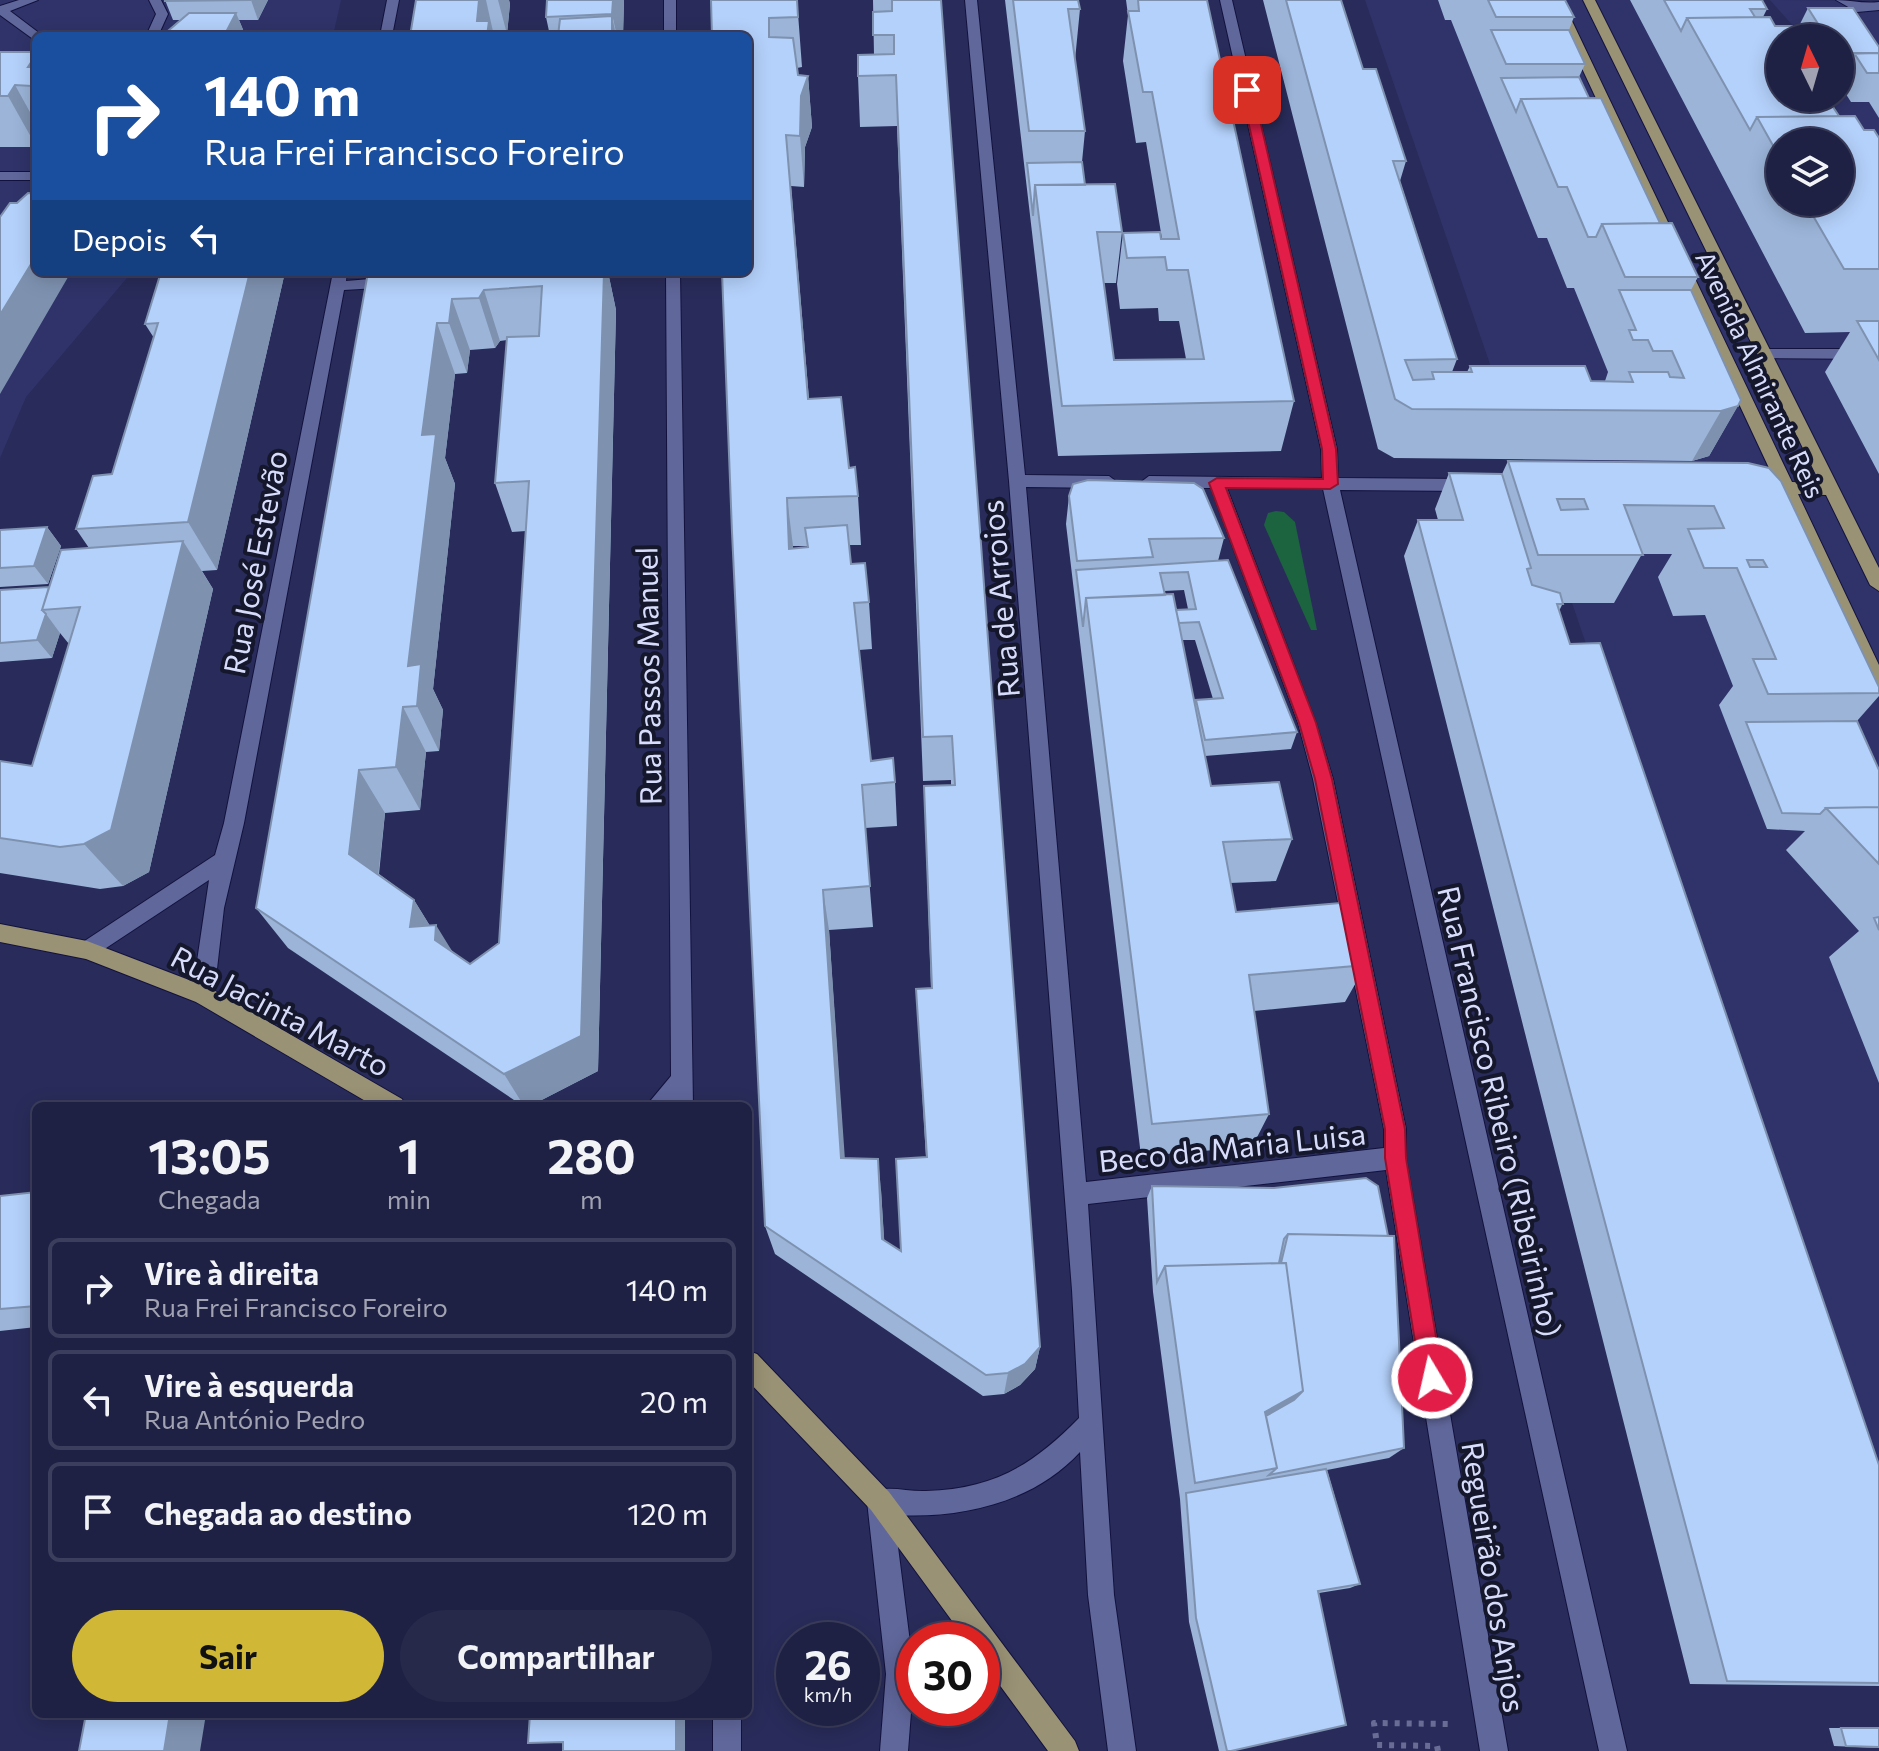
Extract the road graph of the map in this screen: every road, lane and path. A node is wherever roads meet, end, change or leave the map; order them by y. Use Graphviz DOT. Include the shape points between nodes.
graph roads {
  1 [pos="32,0"];
  2 [pos="155,0"];
  3 [pos="393,0"];
  4 [pos="670,0"];
  5 [pos="971,0"];
  6 [pos="1226,0"];
  7 [pos="1556,0"];
  8 [pos="1589,0"];
  9 [pos="1842,0"];
  10 [pos="1879,6"];
  11 [pos="0,10"];
  12 [pos="32,32"];
  13 [pos="154,32"];
  14 [pos="387,32"];
  15 [pos="670,32"];
  16 [pos="0,176"];
  17 [pos="32,176"];
  18 [pos="673,276"];
  19 [pos="339,279"];
  20 [pos="412,281"];
  21 [pos="1765,354"];
  22 [pos="1879,354"];
  23 [pos="1017,481"];
  24 [pos="1217,483"];
  25 [pos="1330,484"];
  26 [pos="1489,485"];
  27 [pos="1780,488"];
  28 [pos="1831,489"];
  29 [pos="1879,585"];
  30 [pos="1879,684"];
  31 [pos="222,861"];
  32 [pos="0,933"];
  33 [pos="87,950"];
  34 [pos="203,995"];
  35 [pos="681,1080"];
  36 [pos="387,1102"];
  37 [pos="661,1102"];
  38 [pos="682,1102"];
  39 [pos="1395,1158"];
  40 [pos="1075,1194"];
  41 [pos="752,1367"];
  42 [pos="1092,1422"];
  43 [pos="880,1501"];
  44 [pos="727,1718"];
  45 [pos="1444,1724"];
  46 [pos="727,1751"];
  47 [pos="894,1751"];
  48 [pos="1065,1751"];
  49 [pos="1122,1751"];
  50 [pos="1438,1751"];
  51 [pos="1494,1751"];
  52 [pos="1613,1751"];
  1 -- 11 [label="street"];
  2 -- 13 [label="street" via="162,14"];
  3 -- 14 [label="street"];
  4 -- 15 [label="street"];
  5 -- 23 [label="street, Rua de Arroios"];
  6 -- 25 [label="street, Rua Francisco Ribeiro (Ribeirinho)" via="1329,449"];
  7 -- 27 [label="main road, Avenida Almirante Reis"];
  8 -- 21 [label="main road, Avenida Almirante Reis"];
  9 -- 10 [label="street" via="1857,8"];
  11 -- 12 [label="street"];
  16 -- 17 [label="street"];
  18 -- 35 [label="street, Rua Passos Manuel"];
  19 -- 20 [label="street"];
  19 -- 31 [label="street, Rua José Estevão" via="234,823"];
  21 -- 22 [label="street"];
  21 -- 28 [label="main road, Avenida Almirante Reis"];
  23 -- 24 [label="street"];
  23 -- 40 [label="street, Rua de Arroios"];
  24 -- 25 [label="street"];
  24 -- 39 [label="street, Regueirão dos Anjos" via="1323,779 1395,1129"];
  25 -- 26 [label="street"];
  25 -- 52 [label="street, Rua Francisco Ribeiro (Ribeirinho)"];
  27 -- 28 [label="main road"];
  27 -- 30 [label="main road, Avenida Almirante Reis"];
  28 -- 29 [label="main road, Avenida Almirante Reis"];
  31 -- 33 [label="street"];
  31 -- 34 [label="street, Rua José Estevão"];
  32 -- 33 [label="main road, Rua Jacinta Marto"];
  33 -- 34 [label="main road, Rua Jacinta Marto"];
  34 -- 36 [label="main road, Rua Jacinta Marto"];
  35 -- 37 [label="street"];
  35 -- 38 [label="street, Rua Passos Manuel"];
  39 -- 40 [label="street, Beco da Maria Luisa"];
  39 -- 51 [label="street, Regueirão dos Anjos"];
  40 -- 42 [label="street, Rua de Arroios"];
  41 -- 43 [label="main road"];
  42 -- 43 [label="street" via="1055,1461 1007,1487 969,1500"];
  42 -- 49 [label="street, Rua de Arroios" via="1101,1595"];
  43 -- 47 [label="street" via="900,1674"];
  43 -- 48 [label="main road"];
  44 -- 46 [label="street"];
  45 -- 50 [label="path" via="1374,1723 1377,1745 1437,1746"];
}
